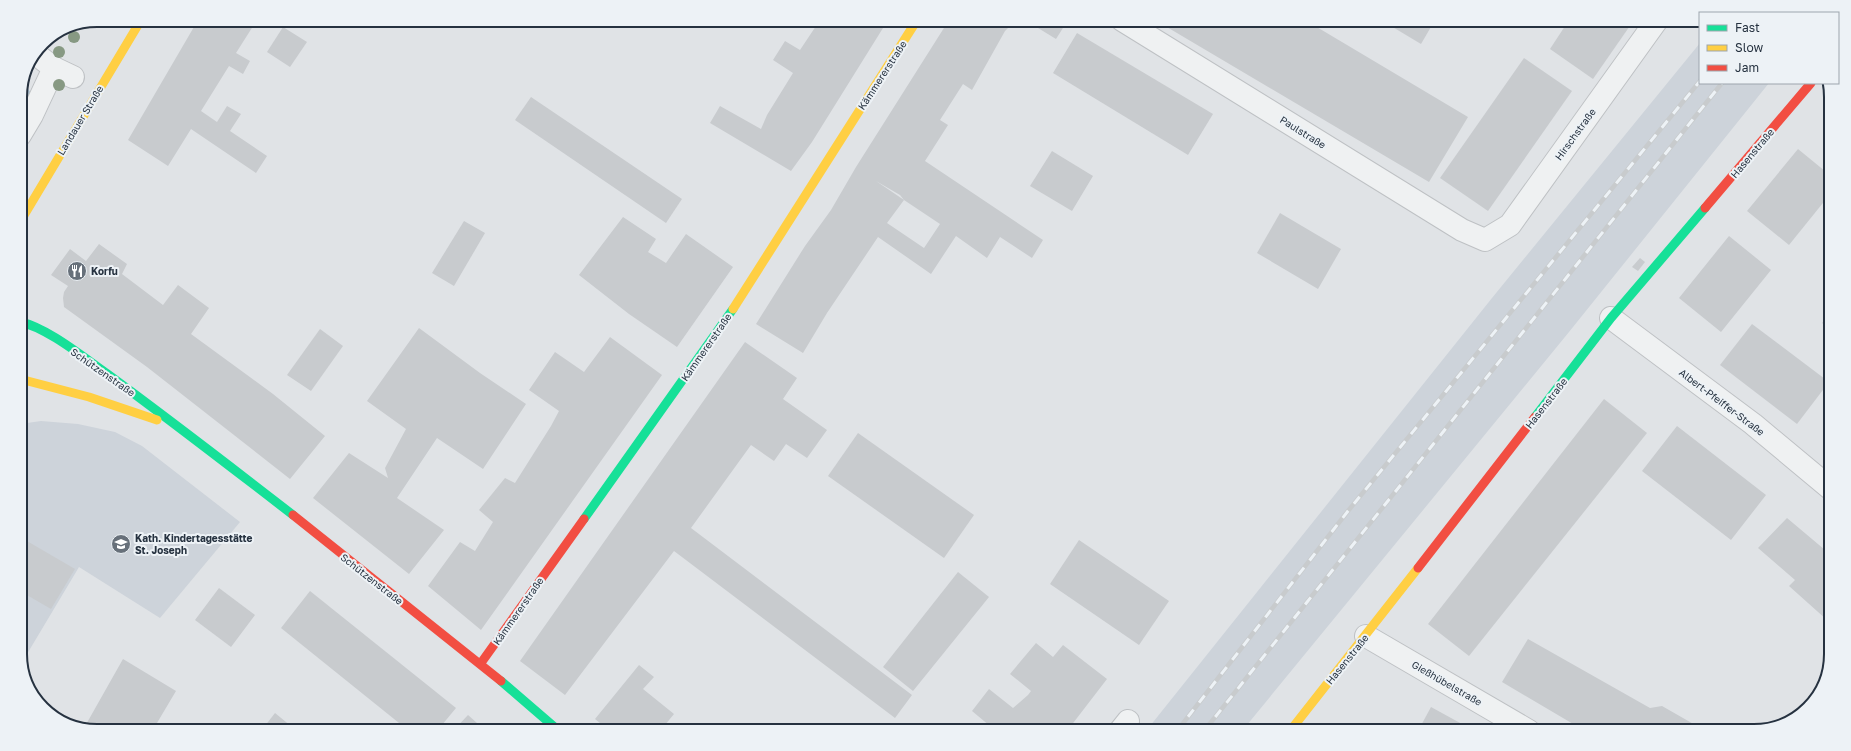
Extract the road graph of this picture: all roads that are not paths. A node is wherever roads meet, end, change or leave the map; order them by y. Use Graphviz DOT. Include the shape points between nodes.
graph roads {
  1 [pos="137,27"];
  2 [pos="913,27"];
  3 [pos="1133,27"];
  4 [pos="1651,27"];
  5 [pos="39,57"];
  6 [pos="1810,84"];
  7 [pos="27,123"];
  8 [pos="27,210"];
  9 [pos="1485,240"];
  10 [pos="1611,318"];
  11 [pos="27,323"];
  12 [pos="27,380"];
  13 [pos="48,385"];
  14 [pos="27,390"];
  15 [pos="183,429"];
  16 [pos="1824,483"];
  17 [pos="1366,636"];
  18 [pos="481,663"];
  19 [pos="551,724"];
  20 [pos="1296,724"];
  21 [pos="1517,724"];
  1 -- 8 [label="street, Landauer Straße"];
  2 -- 18 [label="street, Kämmererstraße" via="726,319"];
  3 -- 9 [label="street, Paulstraße" via="1462,230"];
  4 -- 9 [label="street, Hirschstraße" via="1510,224"];
  5 -- 7 [label="street" via="64,72"];
  6 -- 10 [label="street, Hasenstraße"];
  10 -- 16 [label="street, Albert-Pfeiffer-Straße" via="1753,424"];
  10 -- 17 [label="street, Hasenstraße"];
  11 -- 15 [label="street, Schützenstraße" via="73,350"];
  12 -- 13 [label="street, Schützenstraße"];
  13 -- 14 [label="street"];
  13 -- 15 [label="street, Schützenstraße" via="110,403"];
  15 -- 18 [label="street, Schützenstraße"];
  17 -- 20 [label="street, Hasenstraße"];
  17 -- 21 [label="street, Gießhübelstraße"];
  18 -- 19 [label="street, Schützenstraße"];
}
